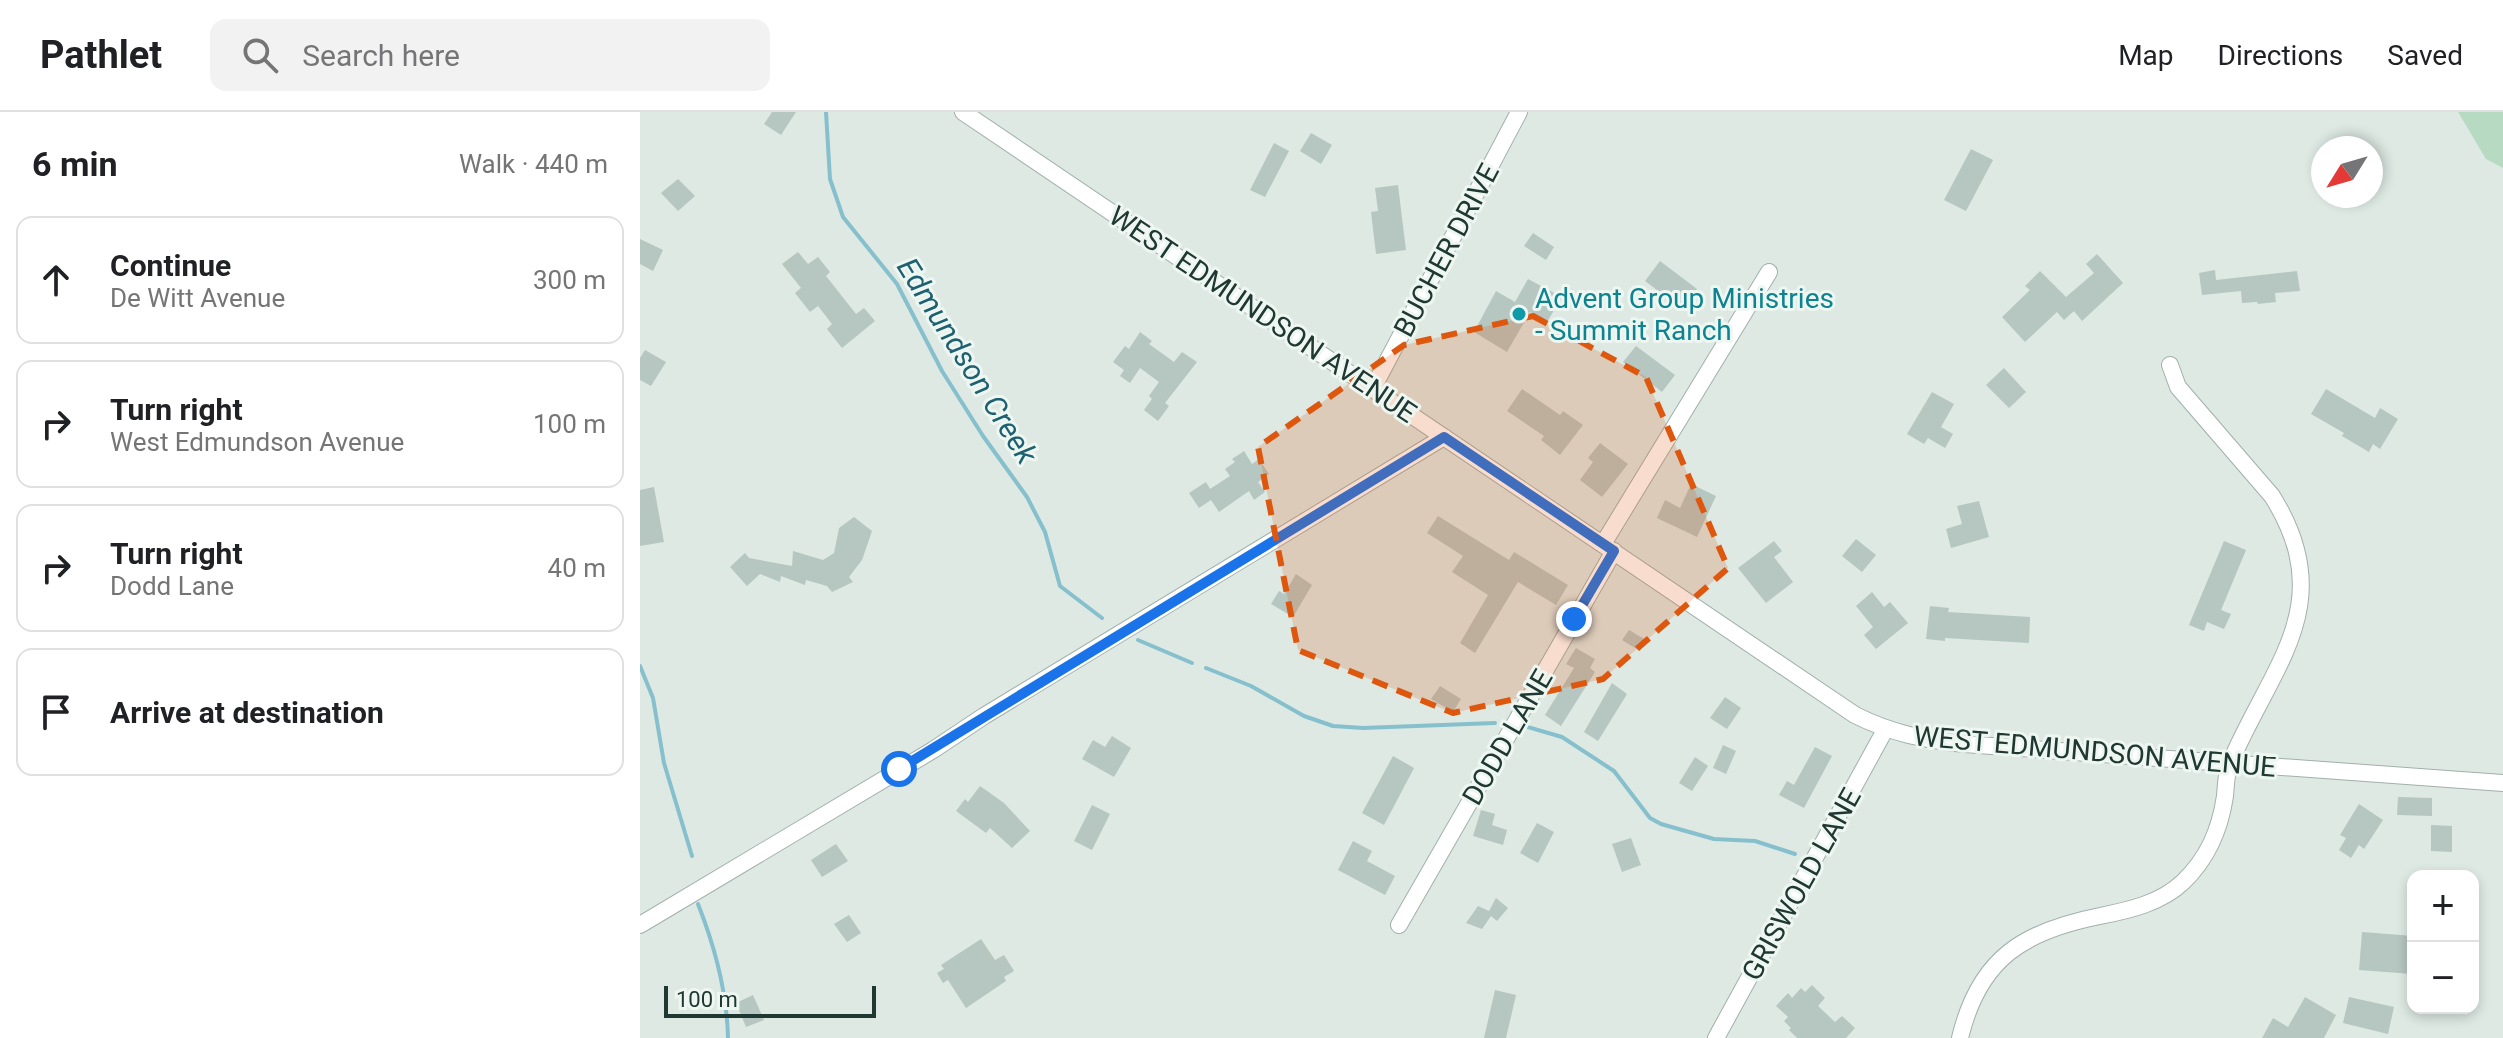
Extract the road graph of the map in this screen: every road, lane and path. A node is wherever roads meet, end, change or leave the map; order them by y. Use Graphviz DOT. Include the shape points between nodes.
graph roads {
  1 [pos="963,112"];
  2 [pos="1519,112"];
  3 [pos="1769,272"];
  4 [pos="2170,365"];
  5 [pos="1373,388"];
  6 [pos="1444,437"];
  7 [pos="1608,547"];
  8 [pos="1885,730"];
  9 [pos="2229,764"];
  10 [pos="2503,783"];
  11 [pos="640,925"];
  12 [pos="1399,925"];
  13 [pos="1716,1038"];
  14 [pos="1960,1038"];
  1 -- 5 [label="street, WEST EDMUNDSON AVENUE"];
  2 -- 5 [label="street, BUCHER DRIVE"];
  3 -- 7 [label="street, DODD LANE"];
  4 -- 9 [label="street" via="2178,387 2272,496 2295,545 2300,581 2294,635"];
  5 -- 6 [label="street, WEST EDMUNDSON AVENUE"];
  6 -- 7 [label="street, WEST EDMUNDSON AVENUE"];
  6 -- 11 [label="street"];
  7 -- 8 [label="street, WEST EDMUNDSON AVENUE" via="1855,715"];
  7 -- 12 [label="street, DODD LANE"];
  8 -- 9 [label="street, WEST EDMUNDSON AVENUE" via="1964,744"];
  8 -- 13 [label="street, GRISWOLD LANE"];
  9 -- 10 [label="street, WEST EDMUNDSON AVENUE"];
  9 -- 14 [label="street" via="2219,830 2182,883 2156,901 2057,926 2021,941 1981,986 1967,1009"];
}
